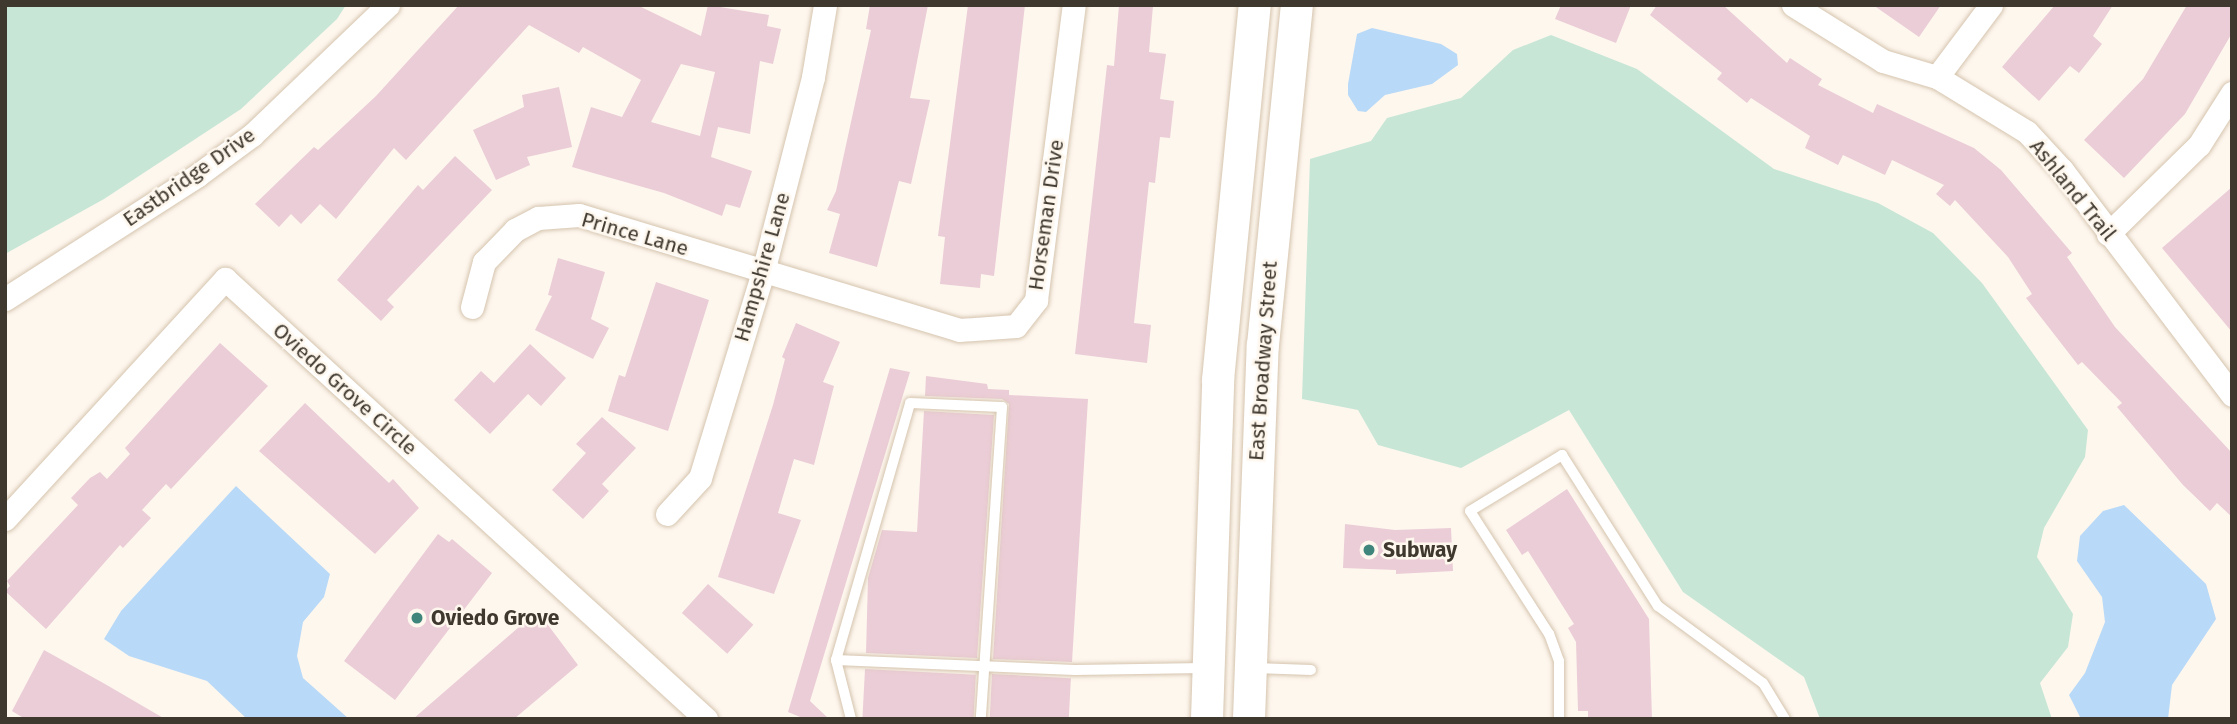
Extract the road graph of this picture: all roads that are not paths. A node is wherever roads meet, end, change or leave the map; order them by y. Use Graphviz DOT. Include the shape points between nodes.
graph roads {
  1 [pos="388,5"];
  2 [pos="825,5"];
  3 [pos="1074,5"];
  4 [pos="1255,5"];
  5 [pos="1297,5"];
  6 [pos="1793,5"];
  7 [pos="1991,5"];
  8 [pos="1937,77"];
  9 [pos="2232,93"];
  10 [pos="2108,234"];
  11 [pos="763,272"];
  12 [pos="5,299"];
  13 [pos="472,307"];
  14 [pos="2232,395"];
  15 [pos="667,514"];
  16 [pos="5,519"];
  17 [pos="836,660"];
  18 [pos="984,666"];
  19 [pos="1207,667"];
  20 [pos="1249,668"];
  21 [pos="1311,670"];
  22 [pos="706,719"];
  23 [pos="851,719"];
  24 [pos="981,719"];
  25 [pos="1207,719"];
  26 [pos="1249,719"];
  27 [pos="1559,719"];
  28 [pos="1785,719"];
  1 -- 12 [label="street, Eastbridge Drive" via="252,135 198,176"];
  2 -- 11 [label="street, Hampshire Lane" via="813,77"];
  3 -- 11 [label="street, Horseman Drive" via="1035,300 1016,326 959,330"];
  4 -- 19 [label="main road, East Broadway Street" via="1219,380"];
  5 -- 20 [label="main road, East Broadway Street" via="1263,345"];
  6 -- 8 [label="street, Ashland Trail" via="1883,61"];
  7 -- 8 [label="street"];
  8 -- 10 [label="street, Ashland Trail" via="2027,132 2062,170"];
  9 -- 10 [label="street" via="2199,145"];
  10 -- 14 [label="street, Ashland Trail"];
  11 -- 13 [label="street, Prince Lane" via="579,215 538,218 515,230 484,262"];
  11 -- 15 [label="street, Hampshire Lane" via="700,478"];
  16 -- 22 [label="street, Oviedo Grove Circle" via="225,279"];
  17 -- 18 [label="lane"];
  17 -- 18 [label="lane" via="910,403 936,404 1002,407"];
  17 -- 23 [label="lane"];
  18 -- 19 [label="lane" via="1163,671"];
  18 -- 24 [label="lane"];
  19 -- 20 [label="main road"];
  19 -- 25 [label="main road, East Broadway Street"];
  20 -- 21 [label="lane"];
  20 -- 26 [label="main road, East Broadway Street"];
  27 -- 28 [label="lane" via="1559,661 1549,635 1470,511 1562,455 1658,606 1763,683"];
}
